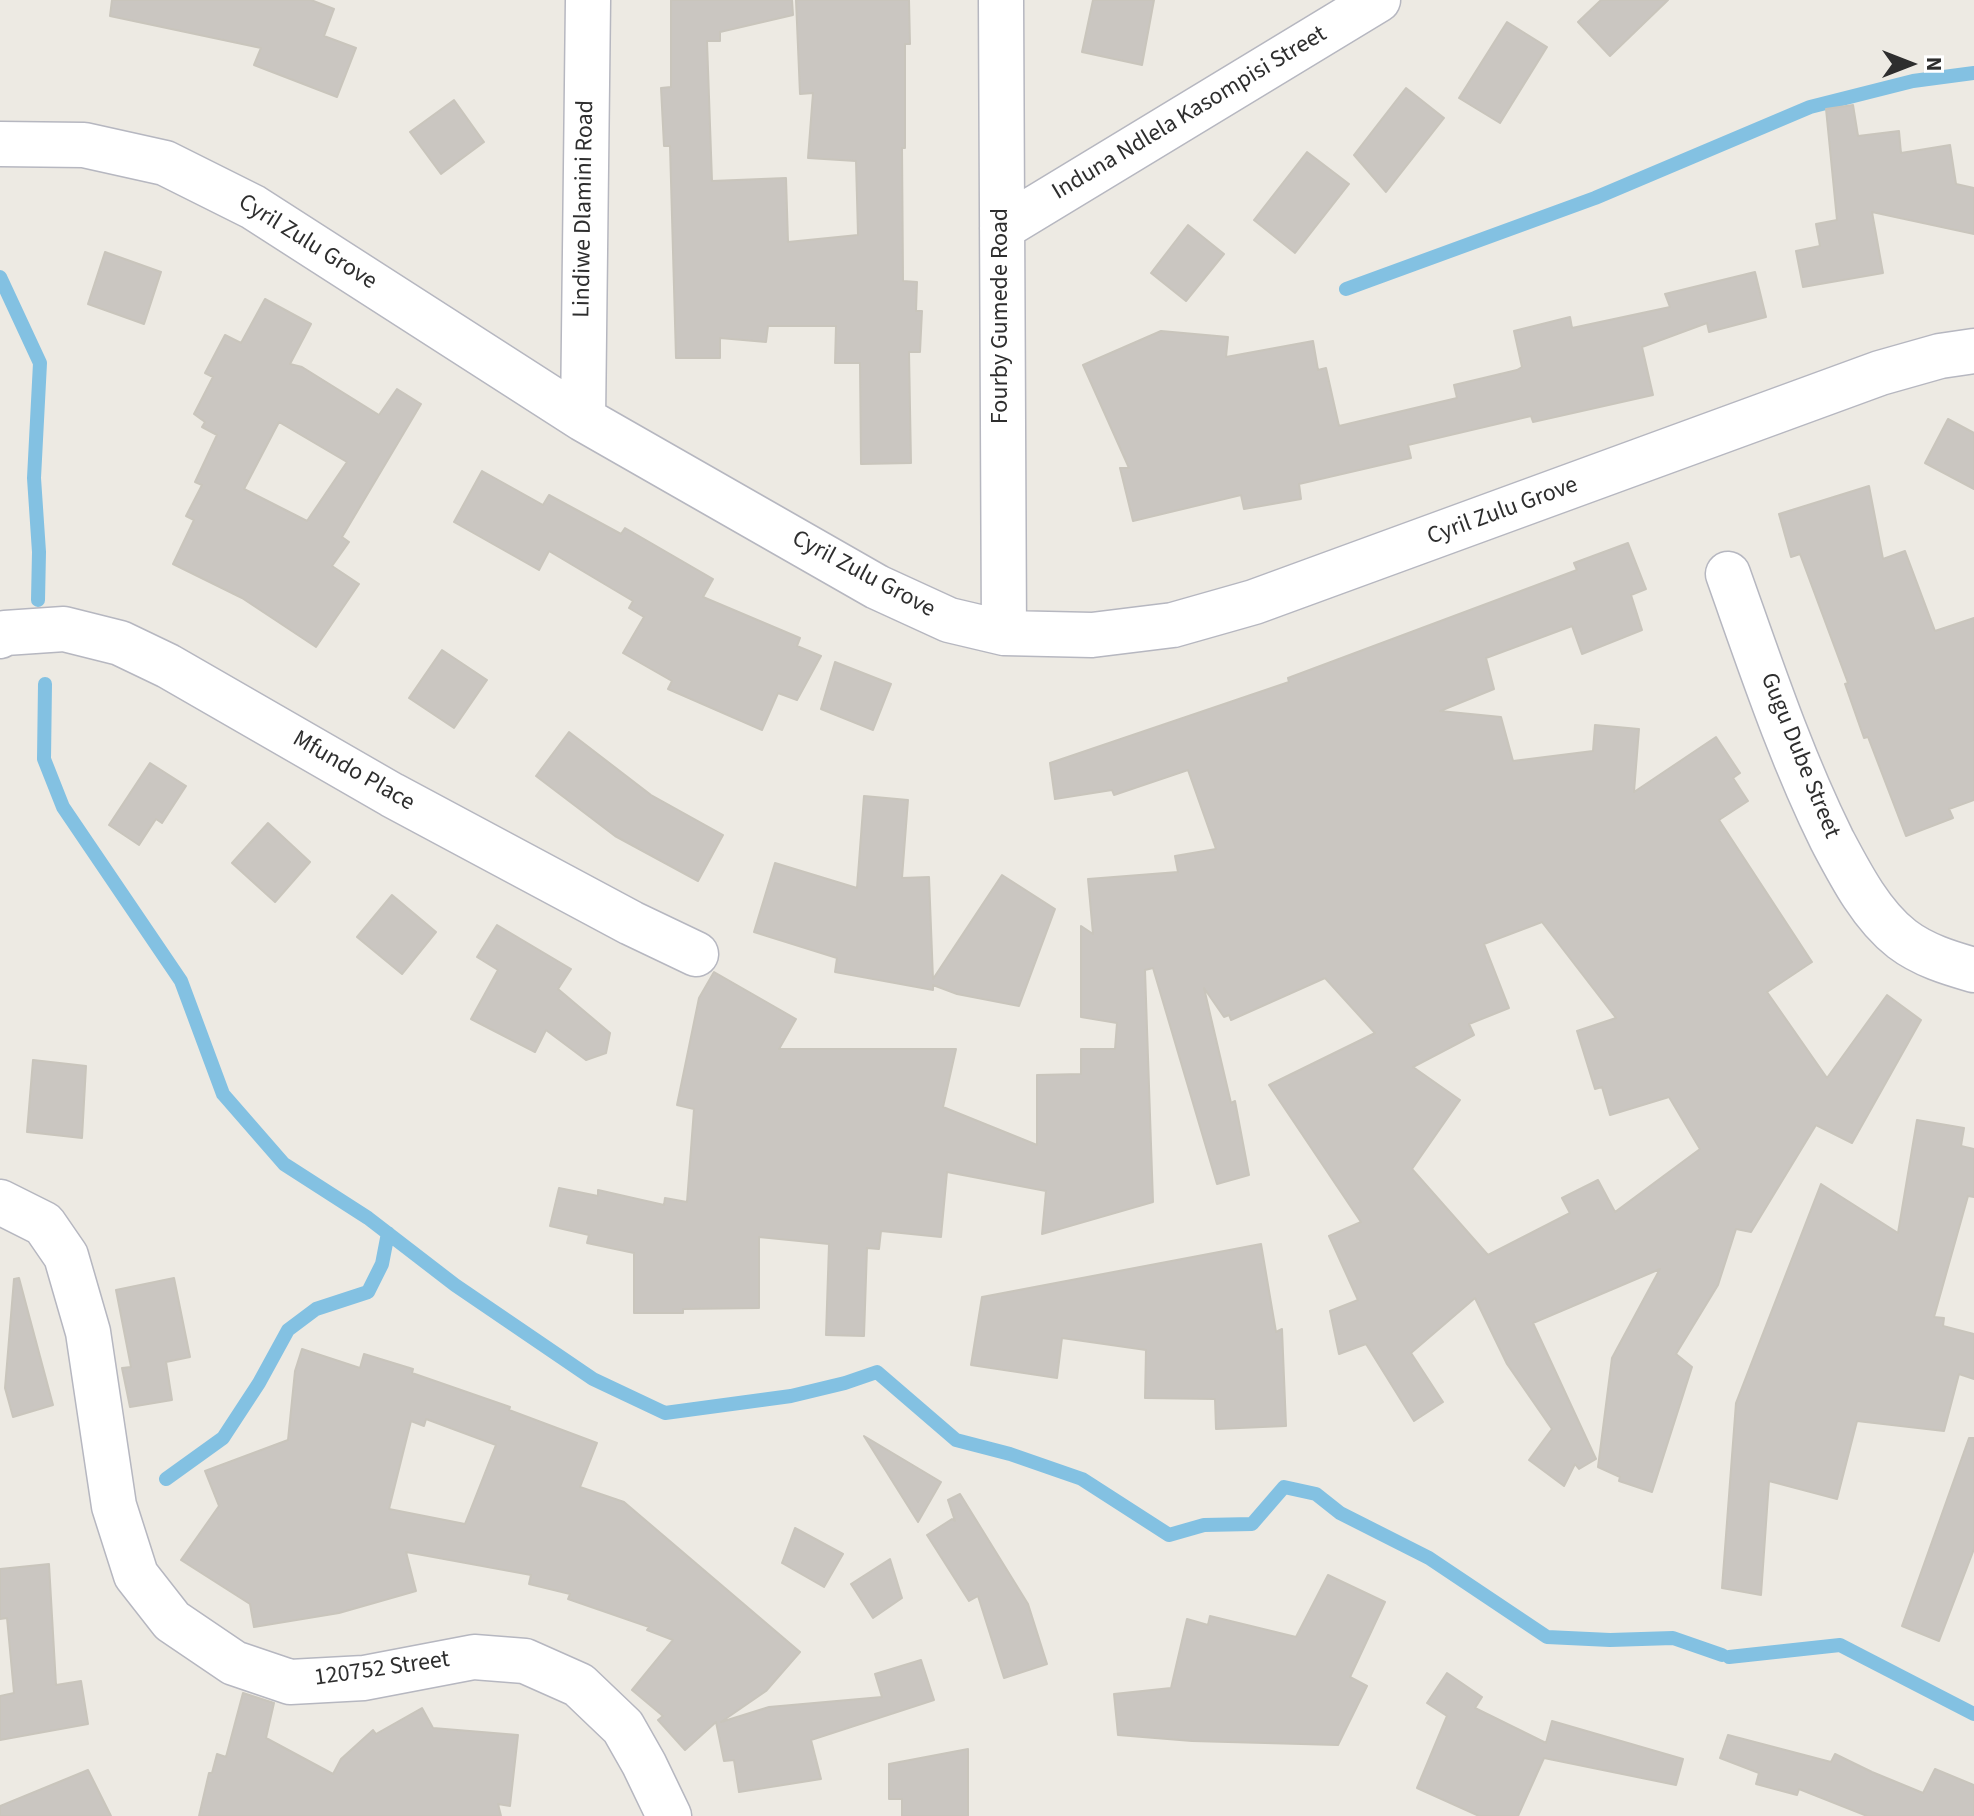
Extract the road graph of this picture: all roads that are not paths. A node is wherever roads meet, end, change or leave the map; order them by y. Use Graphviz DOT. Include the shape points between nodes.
graph roads {
  1 [pos="588,0"];
  2 [pos="1001,0"];
  3 [pos="1378,0"];
  4 [pos="0,144"];
  5 [pos="1002,228"];
  6 [pos="1974,351"];
  7 [pos="583,419"];
  8 [pos="1728,574"];
  9 [pos="1004,633"];
  10 [pos="0,636"];
  11 [pos="696,954"];
  12 [pos="1974,970"];
  13 [pos="0,1202"];
  14 [pos="669,1816"];
  1 -- 7 [label="street, Lindiwe Dlamini Road"];
  2 -- 5 [label="street, Fourby Gumede Road"];
  3 -- 5 [label="street, Induna Ndlela Kasompisi Street"];
  4 -- 7 [label="street, Cyril Zulu Grove" via="84,145 165,163 253,207"];
  5 -- 9 [label="street, Fourby Gumede Road"];
  6 -- 9 [label="street, Cyril Zulu Grove" via="1880,373 1200,618 1092,635"];
  7 -- 9 [label="street, Cyril Zulu Grove" via="877,587 949,620"];
  8 -- 12 [label="street, Gugu Dube Street" via="1808,791 1849,873 1902,938 1943,962"];
  10 -- 11 [label="street, Mfundo Place" via="64,629 120,643 406,803"];
  13 -- 14 [label="street, 120752 Street" via="44,1224 66,1256 88,1332 114,1506 136,1575 172,1621 234,1663 290,1682 364,1678 474,1657 525,1661 579,1685 623,1727"];
}
